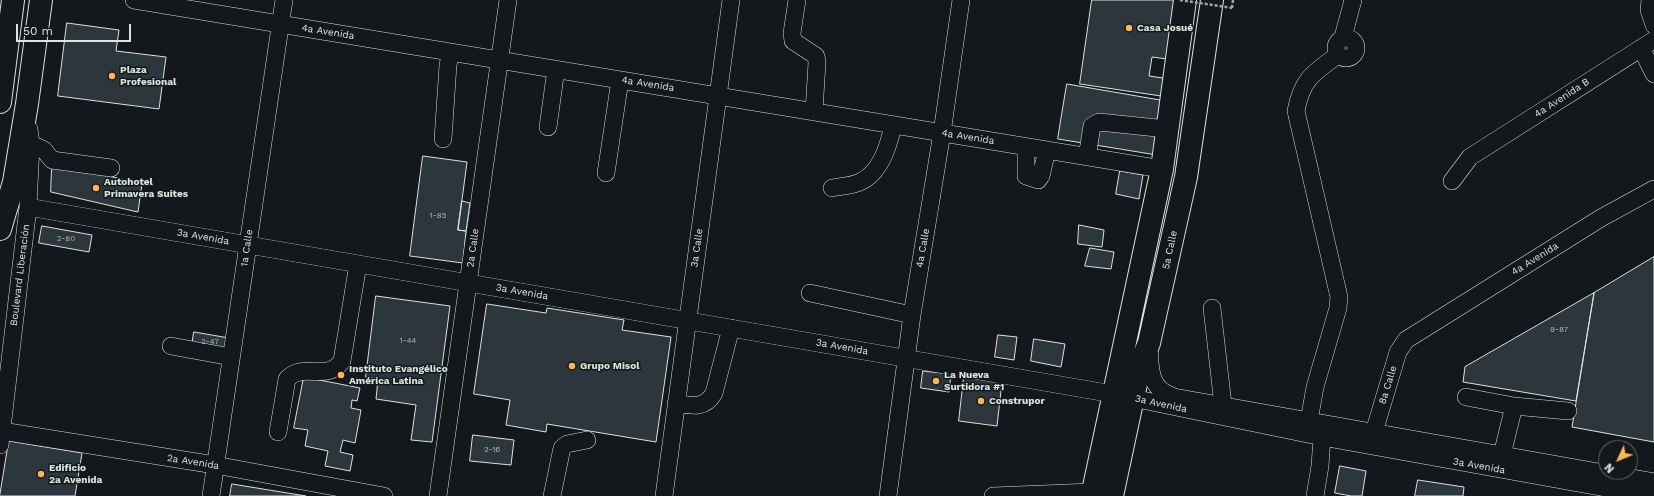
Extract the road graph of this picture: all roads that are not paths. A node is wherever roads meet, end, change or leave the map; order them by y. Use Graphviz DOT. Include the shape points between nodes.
graph roads {
  1 [pos="13,0"];
  2 [pos="41,0"];
  3 [pos="134,0"];
  4 [pos="284,0"];
  5 [pos="508,0"];
  6 [pos="731,0"];
  7 [pos="797,0"];
  8 [pos="961,0"];
  9 [pos="1185,0"];
  10 [pos="1212,0"];
  11 [pos="1353,0"];
  12 [pos="1650,0"];
  13 [pos="281,24"];
  14 [pos="1654,25"];
  15 [pos="1647,44"];
  16 [pos="452,52"];
  17 [pos="500,60"];
  18 [pos="556,69"];
  19 [pos="1654,74"];
  20 [pos="620,80"];
  21 [pos="719,96"];
  22 [pos="0,102"];
  23 [pos="27,104"];
  24 [pos="814,112"];
  25 [pos="893,124"];
  26 [pos="548,127"];
  27 [pos="1167,129"];
  28 [pos="942,133"];
  29 [pos="443,139"];
  30 [pos="30,144"];
  31 [pos="1026,146"];
  32 [pos="1047,150"];
  33 [pos="1087,156"];
  34 [pos="52,160"];
  35 [pos="30,163"];
  36 [pos="111,168"];
  37 [pos="1162,169"];
  38 [pos="606,173"];
  39 [pos="1452,181"];
  40 [pos="832,188"];
  41 [pos="1654,189"];
  42 [pos="28,207"];
  43 [pos="0,229"];
  44 [pos="248,245"];
  45 [pos="358,264"];
  46 [pos="468,282"];
  47 [pos="810,294"];
  48 [pos="1212,308"];
  49 [pos="912,315"];
  50 [pos="687,320"];
  51 [pos="731,328"];
  52 [pos="1417,332"];
  53 [pos="1149,343"];
  54 [pos="171,346"];
  55 [pos="231,357"];
  56 [pos="905,358"];
  57 [pos="1123,396"];
  58 [pos="1466,397"];
  59 [pos="676,403"];
  60 [pos="1222,405"];
  61 [pos="1514,406"];
  62 [pos="1568,411"];
  63 [pos="1309,421"];
  64 [pos="1324,431"];
  65 [pos="278,432"];
  66 [pos="1,438"];
  67 [pos="1373,439"];
  68 [pos="587,440"];
  69 [pos="1502,455"];
  70 [pos="215,466"];
  71 [pos="1654,482"];
  72 [pos="1606,486"];
  73 [pos="1099,495"];
  74 [pos="1654,495"];
  75 [pos="211,496"];
  76 [pos="384,496"];
  77 [pos="438,496"];
  78 [pos="552,496"];
  79 [pos="664,496"];
  80 [pos="888,496"];
  81 [pos="993,496"];
  82 [pos="1315,496"];
  1 -- 22 [label="main road"];
  2 -- 23 [label="main road, Boulevard Liberación"];
  3 -- 13 [label="street, 4a Avenida"];
  4 -- 13 [label="street, 1a Calle"];
  5 -- 17 [label="street, 2a Calle"];
  6 -- 21 [label="street, 3a Calle"];
  7 -- 24 [label="street" via="793,41 816,56 817,62"];
  8 -- 28 [label="street, 4a Calle"];
  9 -- 27 [label="main road, 5a Calle"];
  10 -- 53 [label="main road, 5a Calle" via="1186,177"];
  11 -- 63 [label="street" via="1343,37 1354,40 1356,51 1348,58 1338,55 1312,73 1299,96 1296,111 1339,298"];
  12 -- 14 [label="street" via="1649,10"];
  13 -- 16 [label="street, 4a Avenida"];
  13 -- 44 [label="street, 1a Calle"];
  15 -- 19 [label="street"];
  15 -- 39 [label="street, 4a Avenida B" via="1470,157"];
  16 -- 17 [label="street, 4a Avenida"];
  16 -- 29 [label="street" via="448,65"];
  17 -- 18 [label="street, 4a Avenida"];
  17 -- 46 [label="street, 2a Calle"];
  18 -- 20 [label="street, 4a Avenida"];
  18 -- 26 [label="street"];
  20 -- 21 [label="street, 4a Avenida"];
  20 -- 38 [label="street"];
  21 -- 24 [label="street, 4a Avenida"];
  21 -- 50 [label="street, 3a Calle"];
  23 -- 30 [label="street, Boulevard Liberación"];
  23 -- 43 [label="main road, Boulevard Liberación" via="14,182"];
  24 -- 25 [label="street, 4a Avenida"];
  25 -- 28 [label="street, 4a Avenida"];
  25 -- 40 [label="street" via="890,139 878,168 861,182"];
  27 -- 33 [label="street" via="1095,123 1092,126"];
  27 -- 37 [label="main road, 5a Calle"];
  28 -- 31 [label="street, 4a Avenida"];
  28 -- 49 [label="street, 4a Calle"];
  30 -- 34 [label="street" via="44,150"];
  30 -- 35 [label="street, Boulevard Liberación"];
  31 -- 32 [label="street, 4a Avenida"];
  31 -- 32 [label="street" via="1026,176 1038,180"];
  32 -- 33 [label="street, 4a Avenida"];
  33 -- 37 [label="street, 4a Avenida"];
  34 -- 35 [label="street"];
  34 -- 36 [label="street"];
  35 -- 42 [label="street, Boulevard Liberación"];
  37 -- 57 [label="main road, 5a Calle"];
  41 -- 52 [label="street, 4a Avenida" via="1601,218"];
  42 -- 44 [label="street, 3a Avenida"];
  42 -- 66 [label="street, Boulevard Liberación"];
  44 -- 45 [label="street, 3a Avenida"];
  44 -- 55 [label="street, 1a Calle"];
  45 -- 46 [label="street, 3a Avenida"];
  45 -- 65 [label="street" via="342,360 331,371 300,371 287,379"];
  46 -- 50 [label="street, 3a Avenida"];
  46 -- 77 [label="street, 2a Calle"];
  47 -- 49 [label="street"];
  48 -- 60 [label="street"];
  49 -- 56 [label="street, 4a Calle"];
  50 -- 51 [label="street, 3a Avenida"];
  50 -- 59 [label="street, 3a Calle"];
  51 -- 56 [label="street, 3a Avenida"];
  51 -- 59 [label="street" via="710,400 705,404 691,406"];
  52 -- 67 [label="street, 8a Calle" via="1406,340 1398,352"];
  53 -- 57 [label="main road, 5a Calle"];
  53 -- 60 [label="street, 3a Avenida" via="1150,364 1154,381 1160,390 1174,397"];
  54 -- 55 [label="street"];
  55 -- 70 [label="street, 1a Calle"];
  56 -- 57 [label="street, 3a Avenida"];
  56 -- 80 [label="street, 4a Calle"];
  57 -- 64 [label="street, 3a Avenida"];
  57 -- 73 [label="main road, 5a Calle"];
  58 -- 61 [label="street"];
  59 -- 79 [label="street, 3a Calle"];
  60 -- 63 [label="street, 3a Avenida"];
  61 -- 62 [label="street"];
  61 -- 69 [label="street"];
  63 -- 64 [label="street, 3a Avenida"];
  64 -- 67 [label="street, 3a Avenida"];
  64 -- 82 [label="street"];
  66 -- 70 [label="street, 2a Avenida"];
  67 -- 69 [label="street, 3a Avenida"];
  67 -- 72 [label="street, 3a Avenida"];
  68 -- 78 [label="street" via="567,444 562,448"];
  69 -- 72 [label="street, 3a Avenida"];
  70 -- 75 [label="street, 1a Calle"];
  70 -- 76 [label="street, 2a Avenida"];
  71 -- 72 [label="street, 3a Avenida"];
  72 -- 74 [label="street, 3a Avenida"];
  73 -- 81 [label="street"];
}
